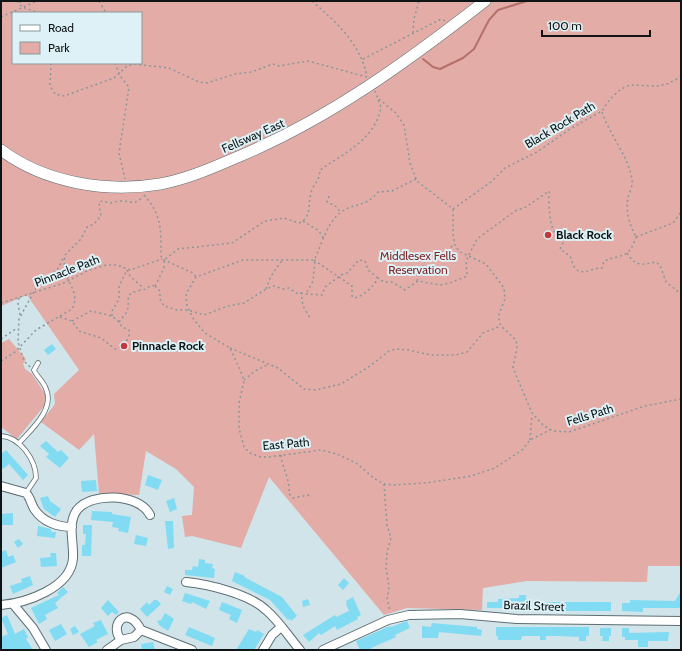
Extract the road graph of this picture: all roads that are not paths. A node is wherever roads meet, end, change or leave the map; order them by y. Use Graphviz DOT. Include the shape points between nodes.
graph roads {
  1 [pos="485,1"];
  2 [pos="1,150"];
  3 [pos="38,363"];
  4 [pos="1,436"];
  5 [pos="19,443"];
  6 [pos="1,486"];
  7 [pos="26,493"];
  8 [pos="150,515"];
  9 [pos="72,527"];
  10 [pos="186,582"];
  11 [pos="12,604"];
  12 [pos="1,605"];
  13 [pos="681,621"];
  14 [pos="281,627"];
  15 [pos="142,630"];
  16 [pos="121,640"];
  17 [pos="46,650"];
  18 [pos="107,650"];
  19 [pos="192,650"];
  20 [pos="263,650"];
  21 [pos="300,650"];
  22 [pos="323,650"];
  1 -- 2 [label="main road, Fellsway East" via="383,78 294,132 187,177 142,191 63,179 38,171"];
  3 -- 5 [label="lane" via="34,370 46,388 47,401 38,423"];
  4 -- 5 [label="lane"];
  5 -- 7 [label="lane" via="36,474"];
  6 -- 7 [label="street"];
  7 -- 9 [label="street" via="35,511 44,519 63,527"];
  8 -- 9 [label="street" via="142,505 130,500 90,500 75,514"];
  9 -- 11 [label="street" via="73,558 68,574 44,592"];
  10 -- 14 [label="street" via="218,587 257,604"];
  11 -- 12 [label="street"];
  11 -- 17 [label="street"];
  13 -- 22 [label="street, Brazil Street" via="409,615 390,619"];
  14 -- 20 [label="street" via="272,635"];
  14 -- 21 [label="street"];
  15 -- 16 [label="street" via="132,638"];
  15 -- 16 [label="street" via="133,618 123,618 117,628"];
  15 -- 19 [label="street"];
  16 -- 18 [label="street"];
}
